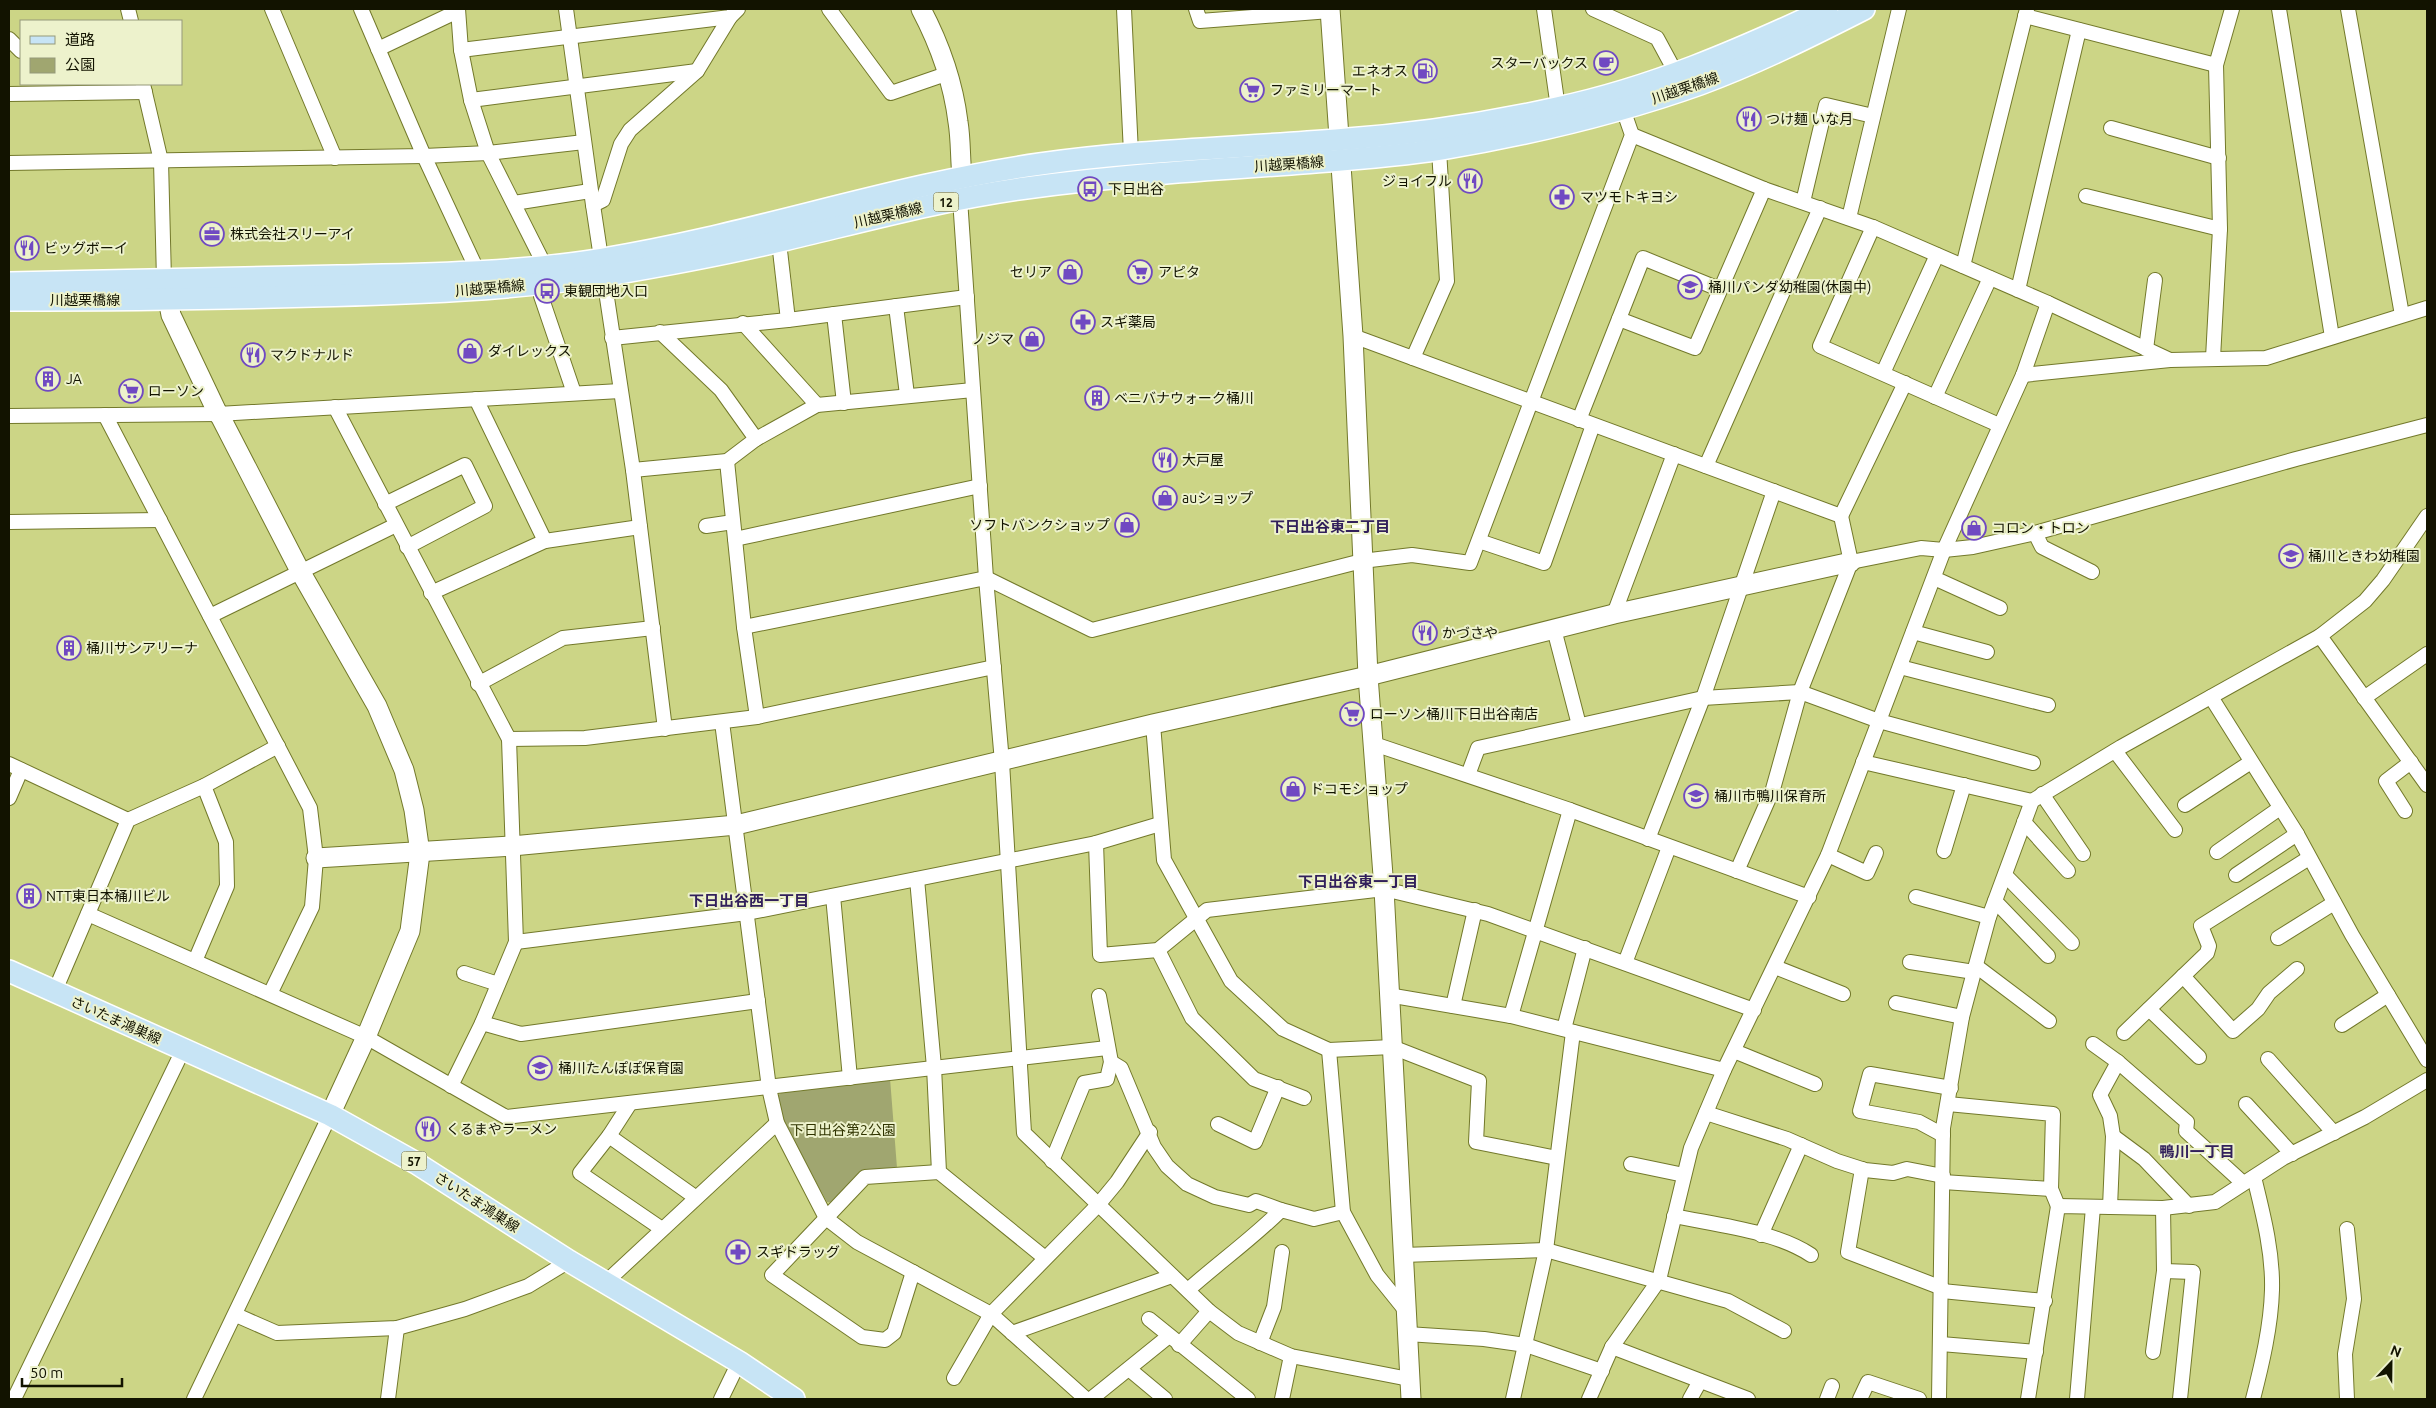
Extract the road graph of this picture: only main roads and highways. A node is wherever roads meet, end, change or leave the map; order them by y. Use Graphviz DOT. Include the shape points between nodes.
graph roads {
  1 [pos="1827,9"];
  2 [pos="1864,9"];
  3 [pos="1341,150"];
  4 [pos="603,267"];
  5 [pos="543,275"];
  6 [pos="9,283"];
  7 [pos="165,290"];
  8 [pos="9,300"];
  9 [pos="9,971"];
  10 [pos="794,1399"];
  1 -- 3 [label="main road, 川越栗橋線 / 12" via="1676,75 1558,108"];
  2 -- 3 [label="main road, 川越栗橋線 / 12" via="1702,84 1562,126 1439,150"];
  3 -- 4 [label="main road, 川越栗橋線 / 12" via="1020,189 960,199 779,242"];
  3 -- 4 [label="main road, 川越栗橋線 / 12" via="1131,153 962,176 707,238"];
  4 -- 5 [label="main road, 川越栗橋線 / 12"];
  5 -- 7 [label="main road, 川越栗橋線 / 12" via="478,272"];
  5 -- 7 [label="main road, 川越栗橋線 / 12" via="437,292"];
  6 -- 7 [label="main road, 川越栗橋線 / 12"];
  7 -- 8 [label="main road, 川越栗橋線 / 12"];
  9 -- 10 [label="main road, さいたま鴻巣線 / 57" via="330,1115 416,1163"];
}
